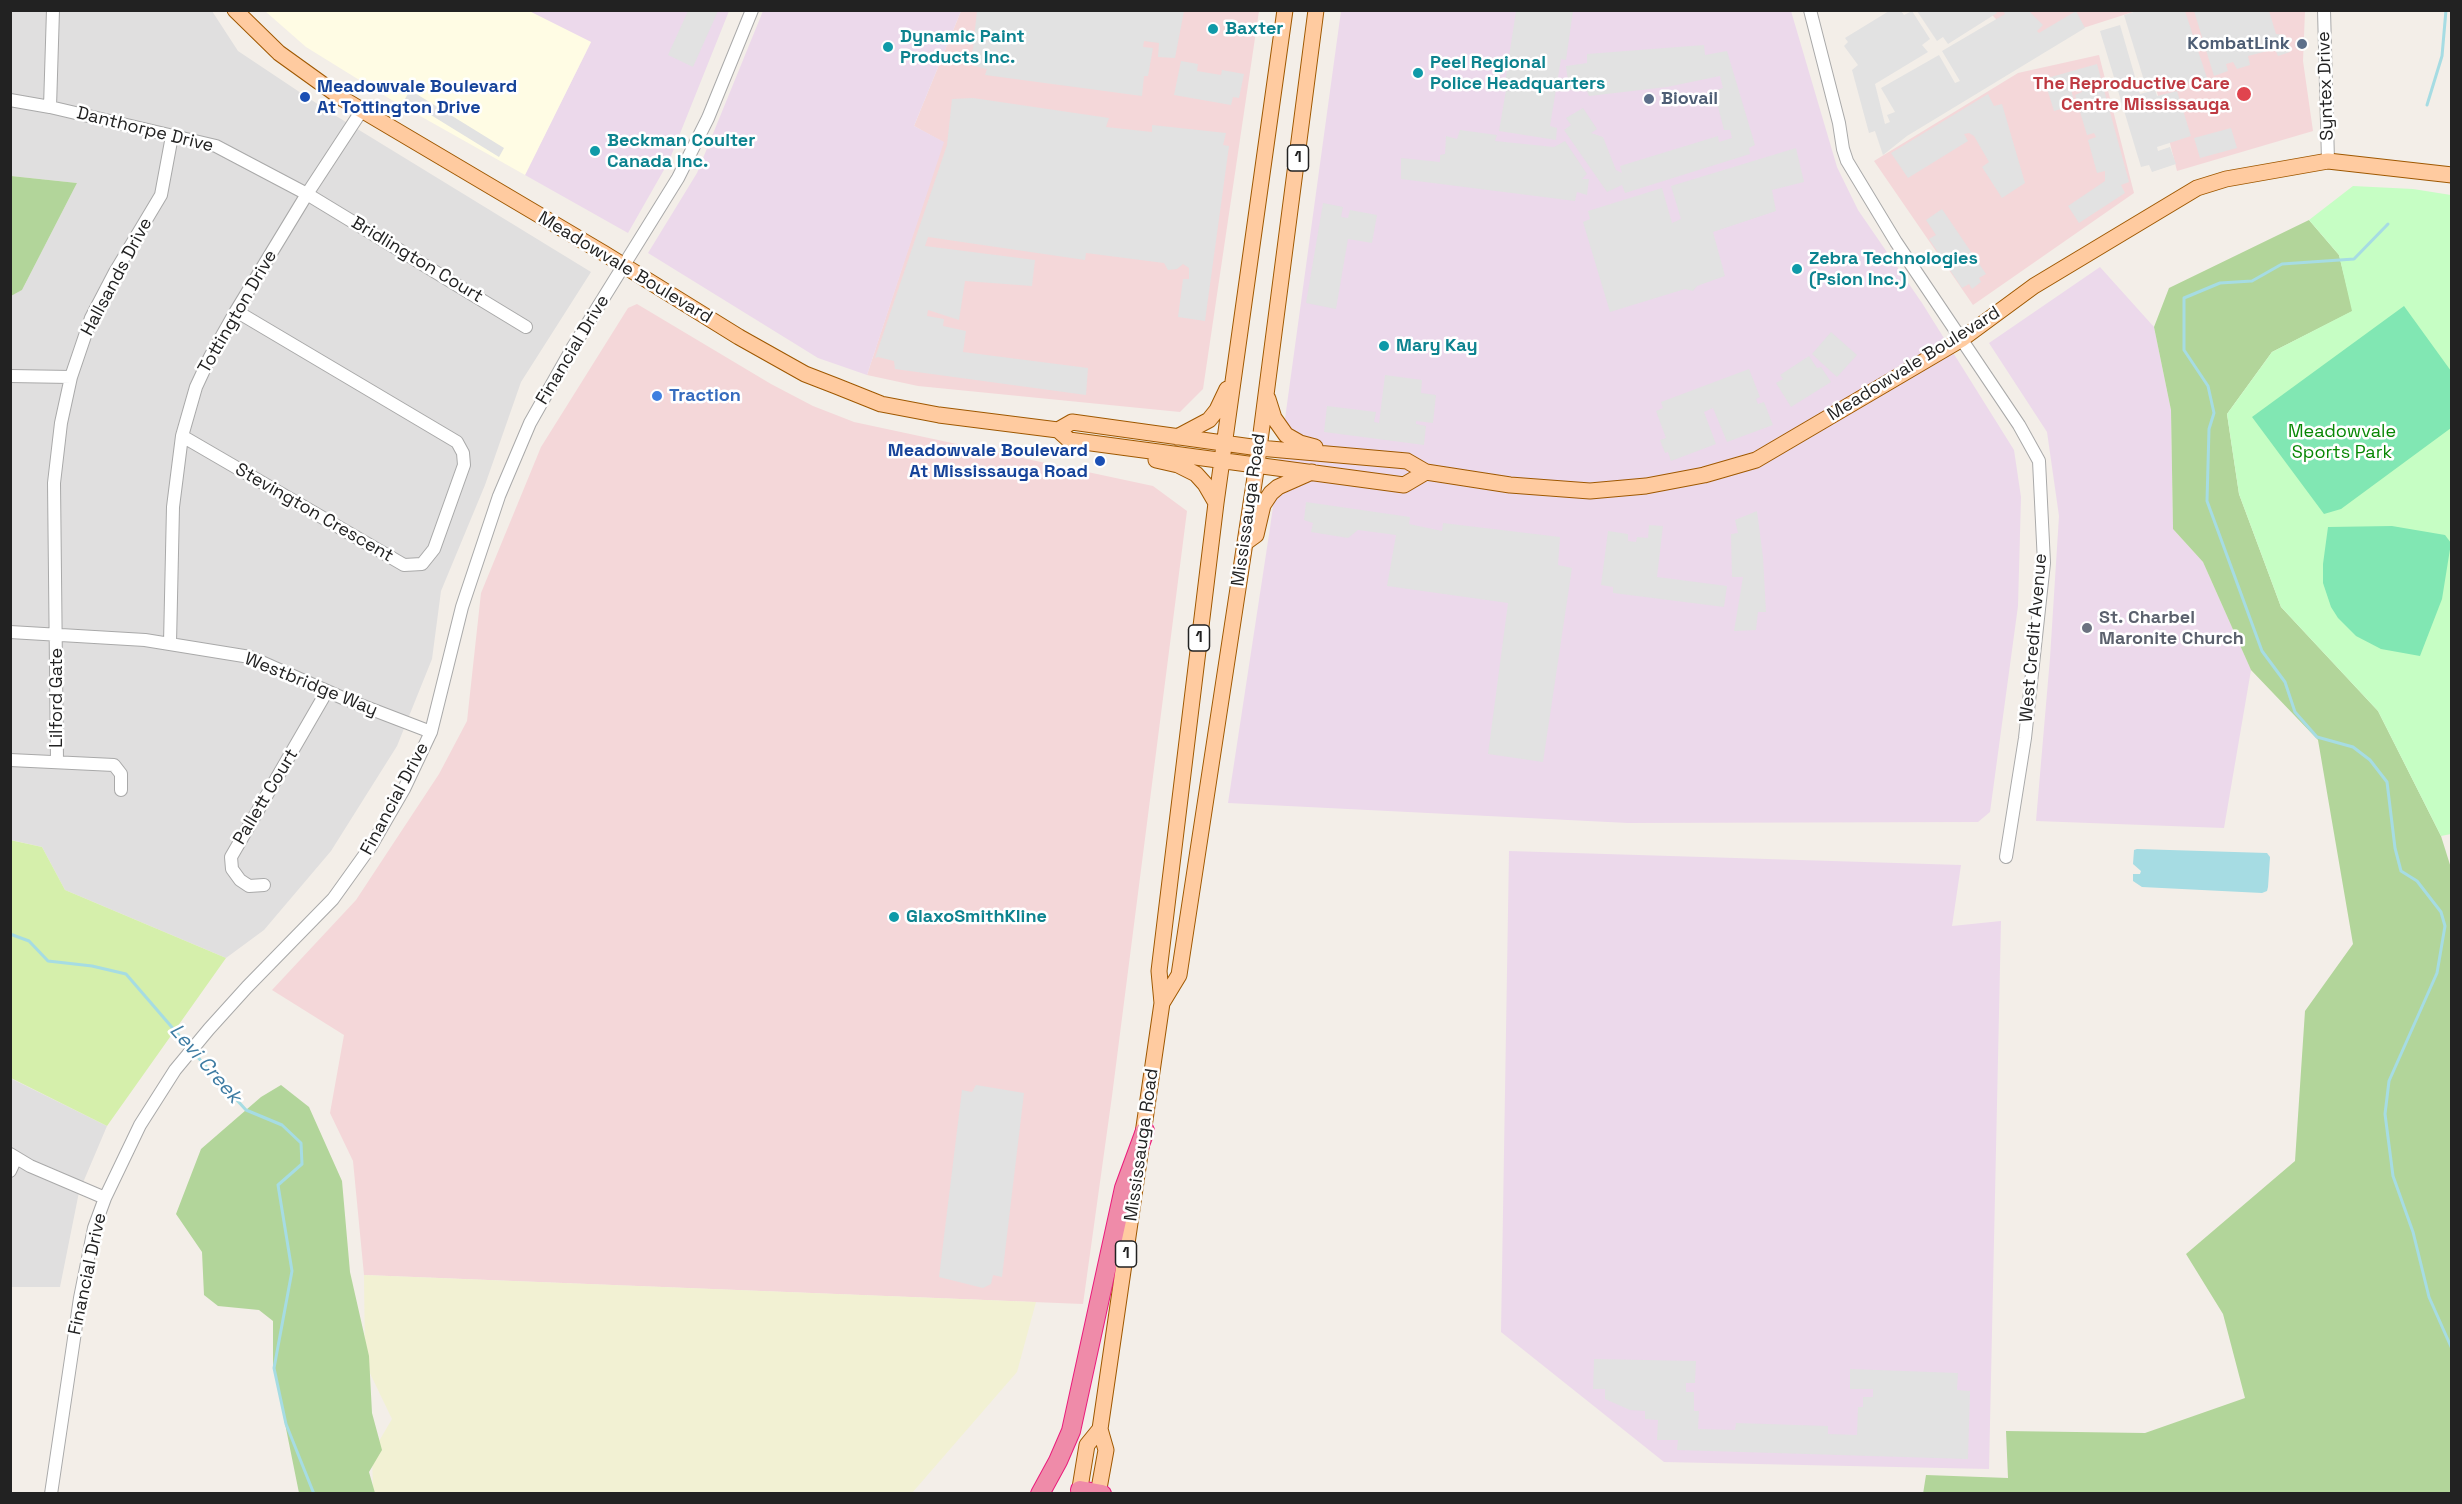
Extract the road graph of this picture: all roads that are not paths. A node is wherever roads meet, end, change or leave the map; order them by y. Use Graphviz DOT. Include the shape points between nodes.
graph roads {
  1 [pos="53,10"];
  2 [pos="236,10"];
  3 [pos="752,10"];
  4 [pos="1285,10"];
  5 [pos="1316,10"];
  6 [pos="1810,10"];
  7 [pos="2325,10"];
  8 [pos="10,100"];
  9 [pos="50,107"];
  10 [pos="362,110"];
  11 [pos="172,135"];
  12 [pos="2328,161"];
  13 [pos="2451,175"];
  14 [pos="307,194"];
  15 [pos="624,266"];
  16 [pos="236,311"];
  17 [pos="526,327"];
  18 [pos="1962,339"];
  19 [pos="10,376"];
  20 [pos="71,377"];
  21 [pos="1232,383"];
  22 [pos="1266,393"];
  23 [pos="1058,430"];
  24 [pos="182,436"];
  25 [pos="1177,437"];
  26 [pos="1259,448"];
  27 [pos="1142,449"];
  28 [pos="1224,451"];
  29 [pos="1328,454"];
  30 [pos="1257,464"];
  31 [pos="1312,472"];
  32 [pos="1426,472"];
  33 [pos="1216,503"];
  34 [pos="1245,543"];
  35 [pos="10,632"];
  36 [pos="57,635"];
  37 [pos="170,643"];
  38 [pos="327,691"];
  39 [pos="431,732"];
  40 [pos="10,760"];
  41 [pos="57,761"];
  42 [pos="121,790"];
  43 [pos="2007,857"];
  44 [pos="264,885"];
  45 [pos="1162,1004"];
  46 [pos="1145,1131"];
  47 [pos="13,1156"];
  48 [pos="10,1171"];
  49 [pos="105,1198"];
  50 [pos="1100,1429"];
  51 [pos="1080,1492"];
  52 [pos="1100,1493"];
  53 [pos="51,1494"];
  54 [pos="1040,1494"];
  1 -- 9 [label="street"];
  2 -- 10 [label="main road, Meadowvale Boulevard" via="279,53"];
  3 -- 15 [label="street, Financial Drive" via="683,168"];
  4 -- 21 [label="main road, Mississauga Road / 1"];
  5 -- 22 [label="main road, Mississauga Road / 1"];
  6 -- 18 [label="street, West Credit Avenue" via="1847,160"];
  7 -- 12 [label="street, Syntex Drive"];
  8 -- 9 [label="street, Danthorpe Drive"];
  9 -- 11 [label="street, Danthorpe Drive"];
  10 -- 14 [label="street, Tottington Drive"];
  10 -- 15 [label="main road, Meadowvale Boulevard"];
  11 -- 14 [label="street, Danthorpe Drive" via="216,146"];
  11 -- 20 [label="street, Hallsands Drive" via="160,195 92,318"];
  12 -- 13 [label="main road, Meadowvale Boulevard"];
  12 -- 18 [label="main road, Meadowvale Boulevard" via="2197,188 2034,286"];
  14 -- 16 [label="street, Tottington Drive"];
  14 -- 17 [label="street, Bridlington Court"];
  15 -- 23 [label="main road, Meadowvale Boulevard" via="805,374 881,404"];
  15 -- 39 [label="street, Financial Drive" via="530,423 499,496 462,607"];
  16 -- 24 [label="street, Tottington Drive" via="200,379"];
  16 -- 24 [label="street, Stevington Crescent" via="457,442 464,465 434,549 422,564 404,565"];
  18 -- 32 [label="main road, Meadowvale Boulevard" via="1756,460 1704,475 1590,491 1510,485"];
  18 -- 43 [label="street, West Credit Avenue" via="2039,461 2043,563 2025,738"];
  19 -- 20 [label="street"];
  20 -- 36 [label="street, Hallsands Drive" via="54,483"];
  21 -- 25 [label="main road" via="1209,420"];
  21 -- 28 [label="main road, Mississauga Road / 1"];
  22 -- 26 [label="main road, Mississauga Road / 1"];
  22 -- 29 [label="main road" via="1274,418 1286,435"];
  23 -- 25 [label="main road, Meadowvale Boulevard" via="1072,422"];
  23 -- 27 [label="main road, Meadowvale Boulevard" via="1069,440"];
  24 -- 37 [label="street, Tottington Drive" via="173,507"];
  25 -- 28 [label="main road, Meadowvale Boulevard"];
  26 -- 28 [label="main road, Meadowvale Boulevard"];
  26 -- 29 [label="main road, Meadowvale Boulevard"];
  26 -- 30 [label="main road, Mississauga Road / 1"];
  27 -- 28 [label="main road, Meadowvale Boulevard"];
  27 -- 33 [label="main road" via="1152,459 1196,474"];
  28 -- 30 [label="main road, Meadowvale Boulevard"];
  28 -- 33 [label="main road, Mississauga Road / 1"];
  29 -- 32 [label="main road, Meadowvale Boulevard" via="1407,461"];
  30 -- 31 [label="main road, Meadowvale Boulevard"];
  30 -- 34 [label="main road, Mississauga Road / 1"];
  31 -- 32 [label="main road, Meadowvale Boulevard" via="1404,485"];
  31 -- 34 [label="main road" via="1271,493 1263,505 1256,535"];
  33 -- 45 [label="main road, Mississauga Road / 1" via="1159,971"];
  34 -- 45 [label="main road, Mississauga Road / 1" via="1179,975"];
  35 -- 36 [label="street, Westbridge Way"];
  36 -- 37 [label="street, Westbridge Way"];
  36 -- 41 [label="street, Lilford Gate"];
  37 -- 38 [label="street, Westbridge Way" via="250,657"];
  38 -- 39 [label="street, Westbridge Way"];
  38 -- 44 [label="street, Pallett Court" via="231,857 232,869 240,880 249,886"];
  39 -- 49 [label="street, Financial Drive" via="404,789 355,870 333,899 175,1070 140,1125"];
  40 -- 41 [label="street"];
  41 -- 42 [label="street" via="114,765 121,774"];
  45 -- 46 [label="main road, Mississauga Road / 1"];
  46 -- 50 [label="main road, Mississauga Road / 1"];
  46 -- 54 [label="highway" via="1124,1188 1071,1431"];
  47 -- 48 [label="street"];
  47 -- 49 [label="street"];
  49 -- 53 [label="street, Financial Drive" via="94,1228 80,1298"];
  50 -- 51 [label="main road, Mississauga Road / 1" via="1087,1445"];
  50 -- 52 [label="main road, Mississauga Road / 1" via="1106,1450"];
  51 -- 52 [label="highway"];
}
